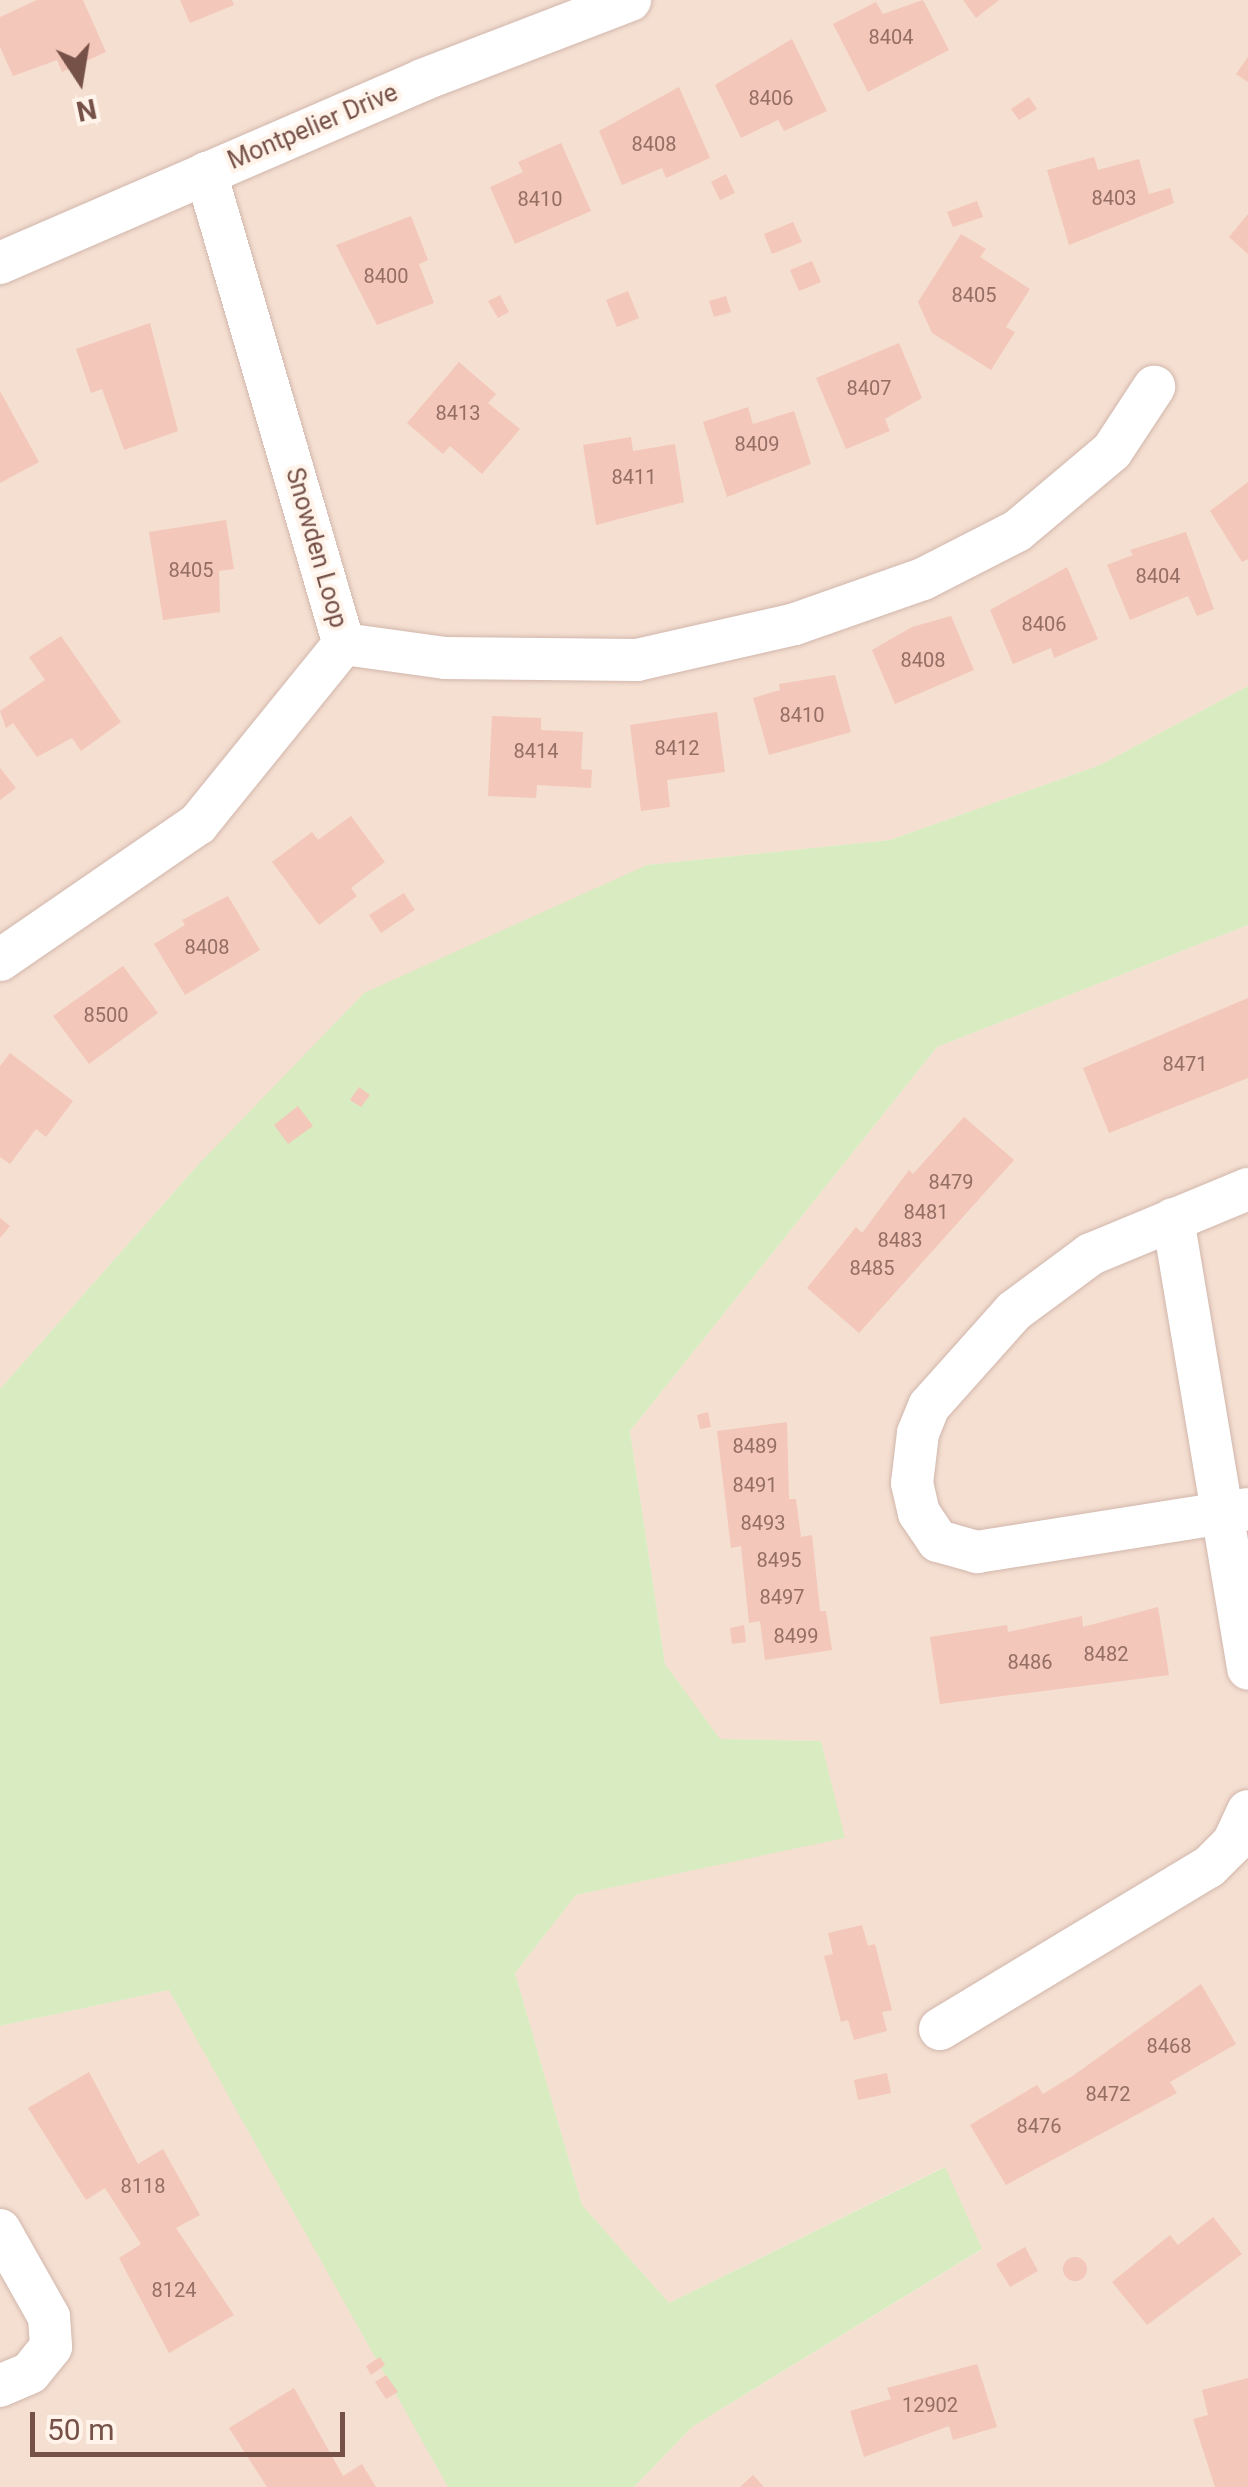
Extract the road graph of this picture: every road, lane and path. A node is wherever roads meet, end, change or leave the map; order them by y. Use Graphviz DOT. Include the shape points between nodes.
graph roads {
  1 [pos="630,0"];
  2 [pos="206,172"];
  3 [pos="0,262"];
  4 [pos="1154,387"];
  5 [pos="344,644"];
  6 [pos="0,960"];
  7 [pos="1248,1189"];
  8 [pos="1173,1218"];
  9 [pos="1235,1512"];
  10 [pos="1248,1669"];
  11 [pos="1248,1811"];
  12 [pos="940,2029"];
  13 [pos="0,2230"];
  14 [pos="0,2386"];
  1 -- 2 [label="street, Montpelier Drive"];
  2 -- 3 [label="street, Montpelier Drive"];
  2 -- 5 [label="street, Snowden Loop"];
  4 -- 5 [label="street" via="1112,452 1017,531 924,580 796,624 637,660 445,658"];
  5 -- 6 [label="street, Snowden Loop" via="175,845"];
  7 -- 8 [label="street"];
  8 -- 9 [label="street"];
  8 -- 9 [label="street" via="1064,1271 1014,1312 929,1406 912,1462 919,1513 938,1541 978,1552"];
  9 -- 10 [label="street"];
  11 -- 12 [label="street" via="1233,1843 1209,1866"];
  13 -- 14 [label="street" via="49,2317 51,2347 30,2373"];
}
